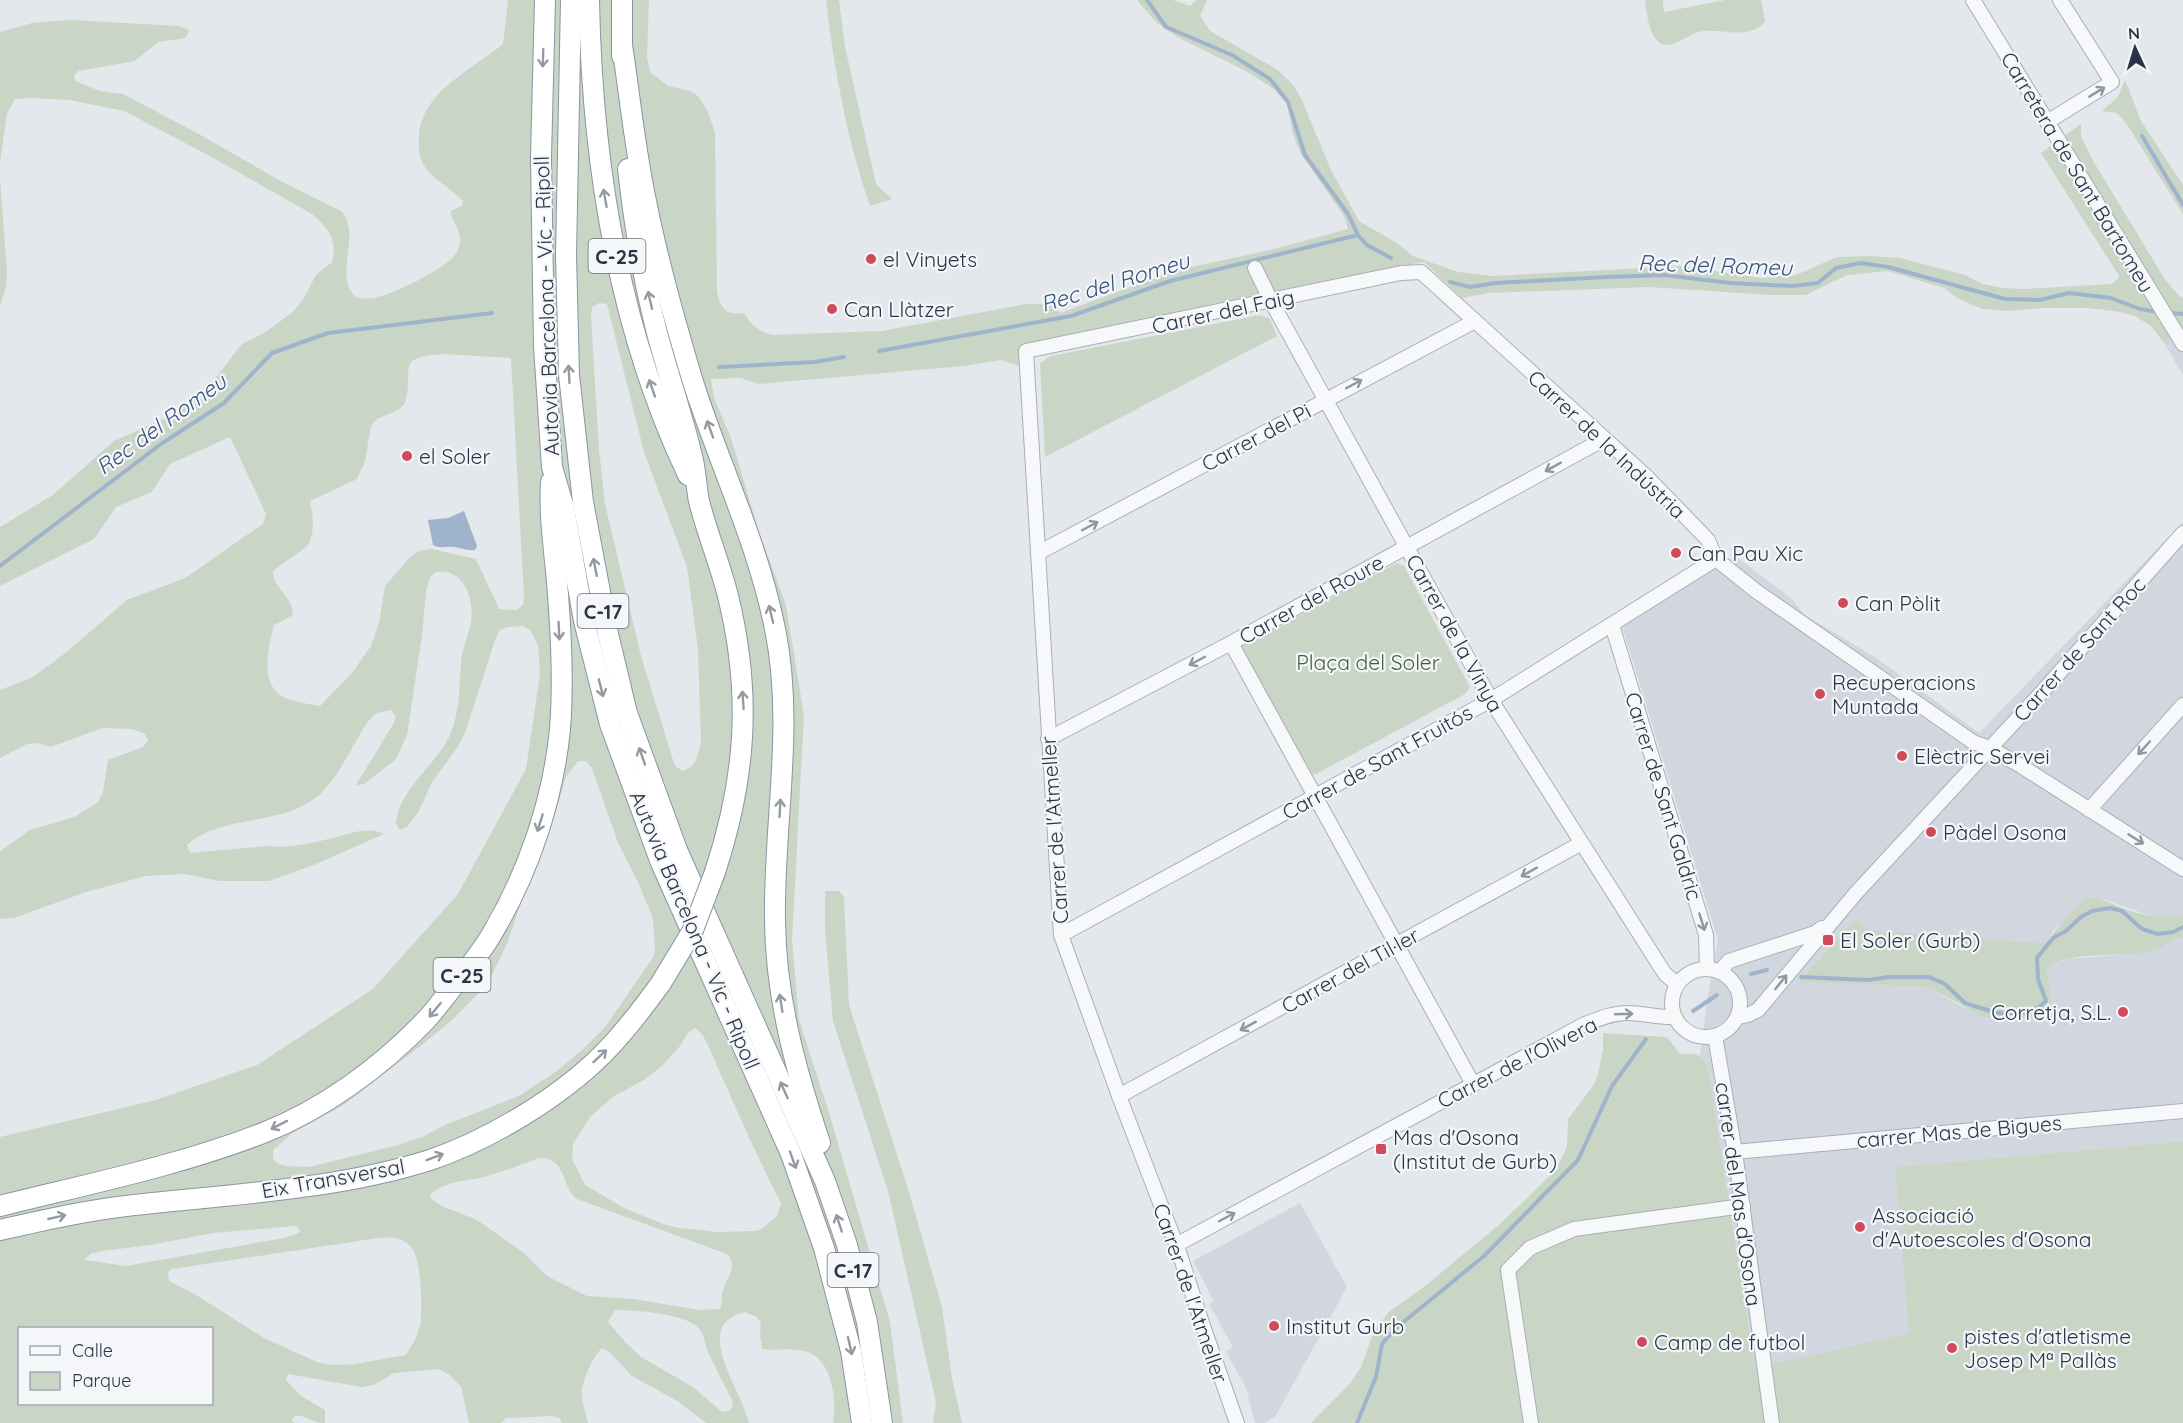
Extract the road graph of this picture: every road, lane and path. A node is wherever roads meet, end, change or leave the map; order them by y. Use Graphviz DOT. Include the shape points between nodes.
graph roads {
  1 [pos="545,0"];
  2 [pos="571,0"];
  3 [pos="588,0"];
  4 [pos="622,0"];
  5 [pos="1973,0"];
  6 [pos="2061,0"];
  7 [pos="622,45"];
  8 [pos="2047,122"];
  9 [pos="1255,268"];
  10 [pos="1421,272"];
  11 [pos="1271,301"];
  12 [pos="1475,321"];
  13 [pos="2183,344"];
  14 [pos="1026,351"];
  15 [pos="1326,399"];
  16 [pos="1604,439"];
  17 [pos="552,468"];
  18 [pos="699,499"];
  19 [pos="2183,533"];
  20 [pos="1407,547"];
  21 [pos="1038,554"];
  22 [pos="1716,559"];
  23 [pos="1612,625"];
  24 [pos="1232,643"];
  25 [pos="1491,700"];
  26 [pos="2183,705"];
  27 [pos="1048,739"];
  28 [pos="1990,748"];
  29 [pos="1316,796"];
  30 [pos="2089,810"];
  31 [pos="1580,844"];
  32 [pos="2183,869"];
  33 [pos="1829,924"];
  34 [pos="1061,934"];
  35 [pos="1397,945"];
  36 [pos="1714,970"];
  37 [pos="1677,984"];
  38 [pos="1676,1017"];
  39 [pos="1738,1017"];
  40 [pos="1715,1036"];
  41 [pos="1473,1084"];
  42 [pos="1119,1096"];
  43 [pos="2183,1111"];
  44 [pos="1735,1152"];
  45 [pos="825,1181"];
  46 [pos="0,1206"];
  47 [pos="1743,1206"];
  48 [pos="0,1230"];
  49 [pos="1176,1245"];
  50 [pos="862,1423"];
  51 [pos="882,1423"];
  52 [pos="1238,1423"];
  53 [pos="1531,1423"];
  54 [pos="1772,1423"];
  1 -- 17 [label="highway, Autovia Barcelona - Vic - Ripoll / C-17, one-way" via="543,346"];
  45 -- 2 [label="highway, Autovia Barcelona - Vic - Ripoll / C-17, one-way" via="677,849 627,713 608,634 582,502 569,375 566,255"];
  18 -- 3 [label="highway, C-25, one-way" via="669,435 630,317 597,148"];
  4 -- 7 [label="highway"];
  5 -- 8 [label="street, Carretera de Sant Bartomeu"];
  8 -- 6 [label="street, one-way" via="2112,82"];
  18 -- 7 [label="highway, one-way" via="692,457 652,310 631,200 623,116"];
  45 -- 7 [label="highway, one-way" via="821,1145 800,1081 778,983 775,892 783,723 775,629 663,279 645,199"];
  8 -- 13 [label="street, Carretera de Sant Bartomeu"];
  9 -- 11 [label="street, Carrer de la Vinya"];
  10 -- 11 [label="street, Carrer del Faig"];
  10 -- 12 [label="street, Carrer de la Indústria"];
  11 -- 14 [label="street, Carrer del Faig"];
  11 -- 15 [label="street, Carrer de la Vinya"];
  15 -- 12 [label="street, Carrer del Pi, one-way"];
  12 -- 16 [label="street, Carrer de la Indústria"];
  14 -- 21 [label="street, Carrer de l'Atmeller"];
  15 -- 20 [label="street, Carrer de la Vinya"];
  21 -- 15 [label="street, Carrer del Pi, one-way"];
  16 -- 20 [label="street, Carrer del Roure, one-way"];
  16 -- 22 [label="street, Carrer de la Indústria" via="1708,540"];
  17 -- 46 [label="highway, C-25, one-way" via="550,508 562,679 553,774 520,880 493,933 470,965 427,1019 391,1053 315,1107 265,1132 207,1152"];
  17 -- 50 [label="highway, Autovia Barcelona - Vic - Ripoll / C-17, one-way" via="610,724 661,863 795,1165 834,1282 851,1352"];
  48 -- 18 [label="highway, Eix Transversal / C-25, one-way, bridge" via="89,1211 315,1185 375,1175 431,1159 486,1136 543,1102 603,1054 661,983 693,930 727,837 734,801 744,705 727,594"];
  19 -- 28 [label="street, Carrer de Sant Roc"];
  20 -- 24 [label="street, Carrer del Roure"];
  20 -- 25 [label="street, Carrer de la Vinya"];
  21 -- 27 [label="street, Carrer de l'Atmeller"];
  22 -- 23 [label="street, Carrer de Sant Fruitós"];
  22 -- 28 [label="street, Carrer de la Indústria" via="1973,742"];
  23 -- 25 [label="street, Carrer de Sant Fruitós"];
  23 -- 36 [label="street, Carrer de Sant Galdric, one-way"];
  24 -- 27 [label="street, Carrer del Roure, one-way"];
  24 -- 29 [label="street"];
  25 -- 29 [label="street, Carrer de Sant Fruitós"];
  25 -- 31 [label="street, Carrer de la Vinya"];
  26 -- 30 [label="street, one-way"];
  27 -- 34 [label="street, Carrer de l'Atmeller"];
  28 -- 30 [label="street, Carrer de la Indústria"];
  28 -- 33 [label="street, Carrer de Sant Roc"];
  29 -- 34 [label="street, Carrer de Sant Fruitós"];
  29 -- 35 [label="street"];
  30 -- 32 [label="street, Carrer de la Indústria, one-way"];
  31 -- 35 [label="street, Carrer del Til·ler, one-way"];
  31 -- 37 [label="street, Carrer de la Vinya" via="1665,974"];
  33 -- 36 [label="street, Carrer de Sant Roc" via="1815,933 1729,961"];
  39 -- 33 [label="street, Carrer de Sant Roc, one-way" via="1758,1010"];
  34 -- 42 [label="street, Carrer de l'Atmeller"];
  35 -- 41 [label="street"];
  35 -- 42 [label="street, Carrer del Til·ler, one-way"];
  36 -- 37 [label="street" via="1687,974"];
  36 -- 39 [label="street" via="1730,978 1737,987 1741,1005"];
  37 -- 38 [label="street" via="1672,1000"];
  38 -- 40 [label="street" via="1692,1034"];
  41 -- 38 [label="street, Carrer de l'Olivera, one-way" via="1585,1024 1610,1015"];
  39 -- 40 [label="street" via="1731,1027"];
  40 -- 44 [label="street, carrer del Mas d'Osona"];
  49 -- 41 [label="street, Carrer de l'Olivera, one-way"];
  42 -- 49 [label="street, Carrer de l'Atmeller"];
  43 -- 44 [label="street, carrer Mas de Bigues"];
  44 -- 47 [label="street, carrer del Mas d'Osona"];
  51 -- 45 [label="highway, Autovia Barcelona - Vic - Ripoll / C-17, one-way" via="867,1323"];
  47 -- 53 [label="street" via="1574,1229 1530,1248 1508,1270"];
  47 -- 54 [label="street, carrer del Mas d'Osona"];
  49 -- 52 [label="street, Carrer de l'Atmeller"];
}
